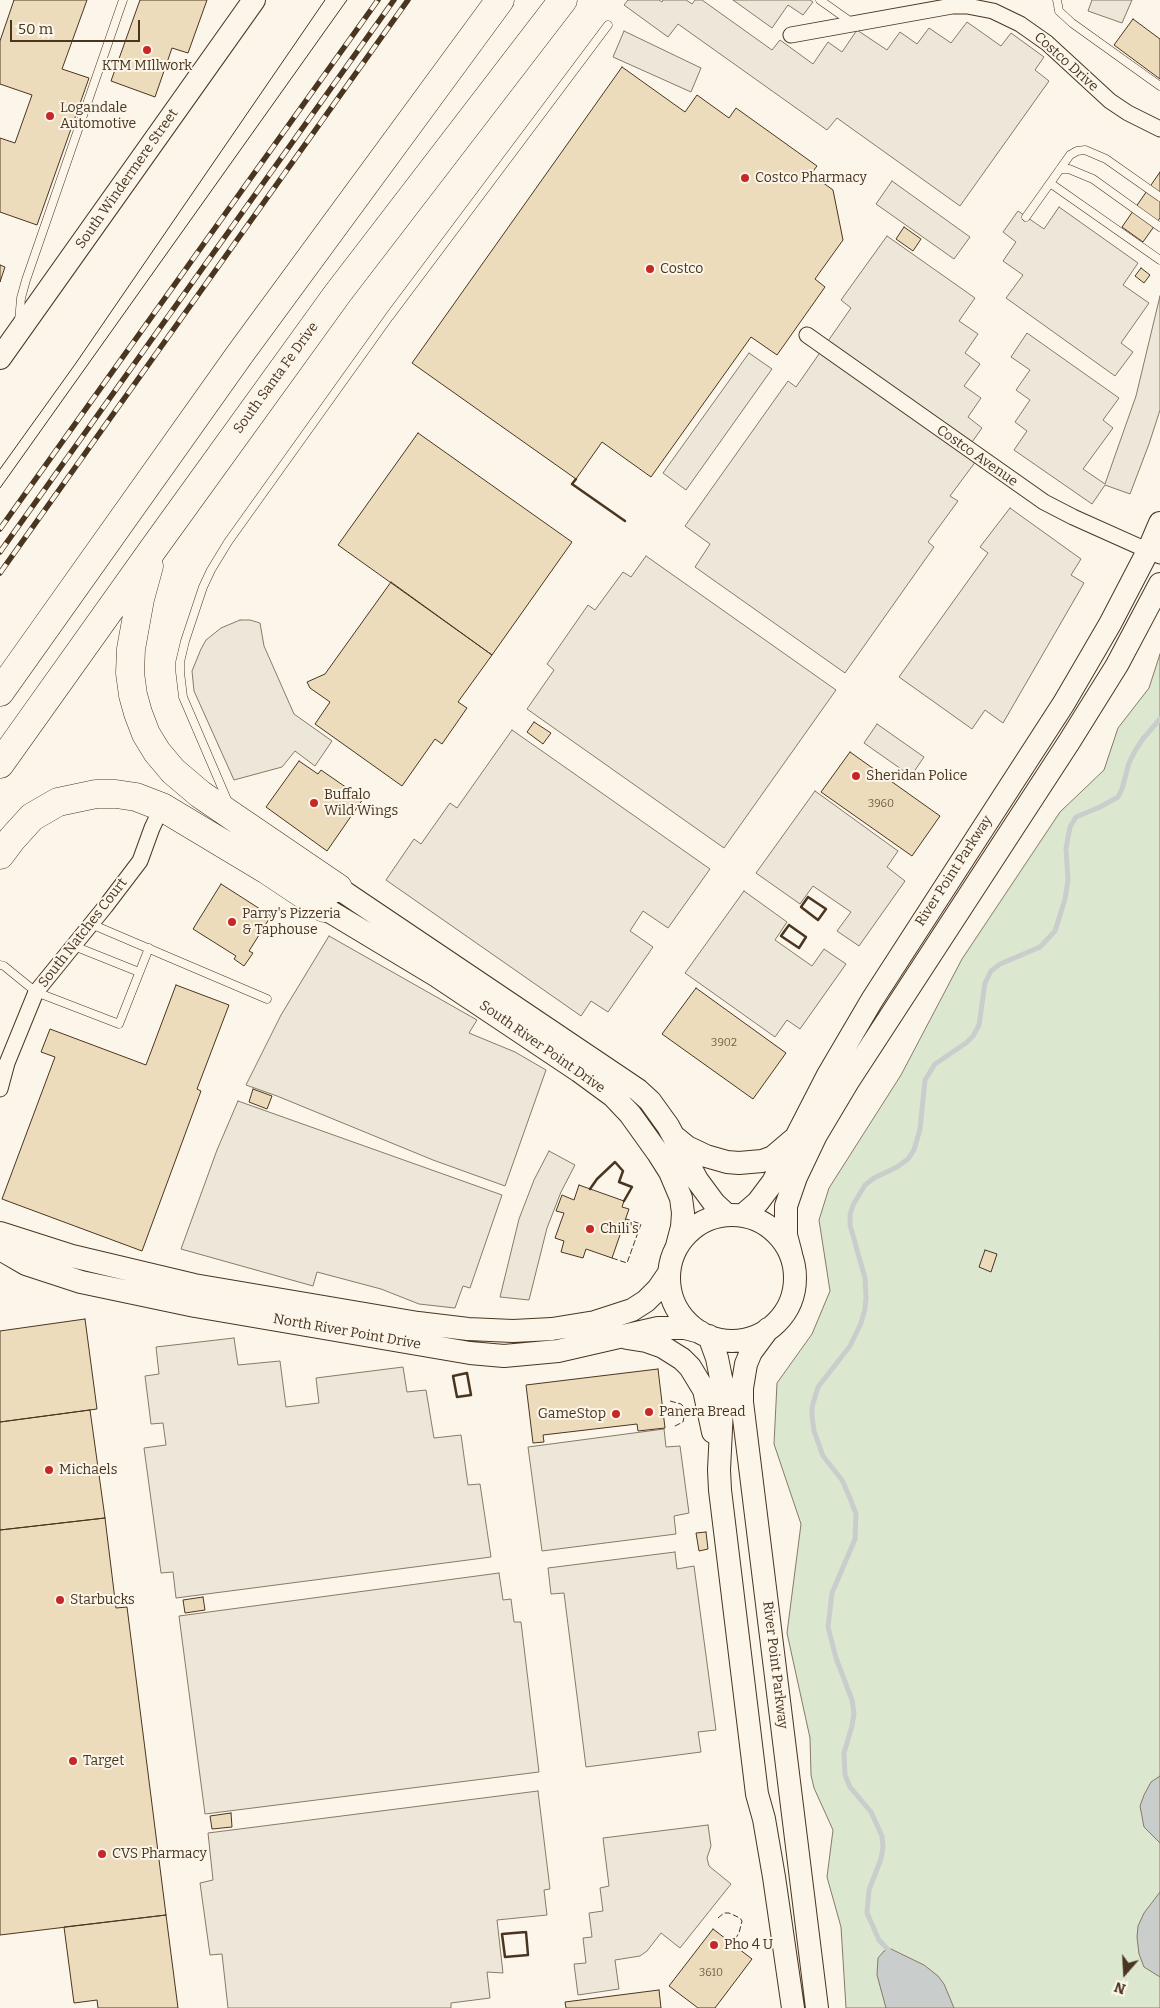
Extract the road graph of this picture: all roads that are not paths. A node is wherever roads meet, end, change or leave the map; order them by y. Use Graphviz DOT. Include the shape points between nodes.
graph roads {
  1 [pos="124,0"];
  2 [pos="254,0"];
  3 [pos="500,0"];
  4 [pos="563,0"];
  5 [pos="820,0"];
  6 [pos="1057,0"];
  7 [pos="853,24"];
  8 [pos="608,25"];
  9 [pos="790,35"];
  10 [pos="1160,86"];
  11 [pos="1160,129"];
  12 [pos="1060,169"];
  13 [pos="1050,182"];
  14 [pos="1160,197"];
  15 [pos="1026,217"];
  16 [pos="1160,227"];
  17 [pos="1160,260"];
  18 [pos="19,331"];
  19 [pos="807,335"];
  20 [pos="0,358"];
  21 [pos="1160,523"];
  22 [pos="156,545"];
  23 [pos="1154,553"];
  24 [pos="1160,584"];
  25 [pos="0,692"];
  26 [pos="0,764"];
  27 [pos="162,807"];
  28 [pos="241,822"];
  29 [pos="0,855"];
  30 [pos="331,898"];
  31 [pos="92,924"];
  32 [pos="74,946"];
  33 [pos="149,948"];
  34 [pos="0,965"];
  35 [pos="139,972"];
  36 [pos="36,992"];
  37 [pos="267,999"];
  38 [pos="0,1090"];
  39 [pos="798,1135"];
  40 [pos="674,1136"];
  41 [pos="735,1215"];
  42 [pos="0,1233"];
  43 [pos="677,1246"];
  44 [pos="0,1248"];
  45 [pos="791,1254"];
  46 [pos="669,1273"];
  47 [pos="768,1329"];
  48 [pos="705,1334"];
  49 [pos="613,1339"];
  50 [pos="719,1470"];
  51 [pos="793,2008"];
  52 [pos="817,2008"];
  1 -- 18 [label="lane" via="26,280 21,298"];
  2 -- 18 [label="street, South Windermere Street"];
  3 -- 25 [label="highway" via="240,354"];
  4 -- 22 [label="highway, South Santa Fe Drive" via="344,285"];
  5 -- 7 [label="lane"];
  6 -- 10 [label="lane" via="1059,11 1072,23"];
  7 -- 9 [label="street, Costco Drive"];
  7 -- 11 [label="street, Costco Drive" via="952,6 993,11 1020,24 1047,43 1110,101"];
  8 -- 28 [label="lane" via="389,317 218,556 203,587 180,662 183,697 226,800"];
  12 -- 13 [label="lane"];
  12 -- 14 [label="lane" via="1070,155 1085,150 1106,159"];
  12 -- 16 [label="lane" via="1070,169 1092,179"];
  13 -- 15 [label="lane"];
  13 -- 17 [label="lane"];
  18 -- 20 [label="street, South Windermere Street"];
  19 -- 23 [label="street, Costco Avenue" via="1030,493 1072,517"];
  21 -- 23 [label="street, River Point Parkway"];
  22 -- 26 [label="highway, South Santa Fe Drive"];
  22 -- 28 [label="highway" via="140,599 131,649 130,673 138,713 154,746 173,771"];
  23 -- 39 [label="street, River Point Parkway" via="1064,703 872,1000 828,1075"];
  24 -- 45 [label="street, River Point Parkway" via="1117,665 1069,742 816,1135 786,1206 786,1235"];
  27 -- 29 [label="highway" via="136,797 116,794 96,794 58,802 32,816"];
  27 -- 30 [label="highway" via="267,870"];
  27 -- 31 [label="street, South Natches Court" via="140,860"];
  28 -- 30 [label="highway"];
  30 -- 40 [label="street, South River Point Drive" via="625,1080 650,1101"];
  30 -- 43 [label="street, South River Point Drive" via="437,976 580,1070 613,1096 645,1134 674,1180 683,1213"];
  31 -- 32 [label="street, South Natches Court"];
  31 -- 33 [label="lane"];
  32 -- 35 [label="lane"];
  32 -- 36 [label="street, South Natches Court"];
  33 -- 35 [label="lane"];
  33 -- 37 [label="lane"];
  34 -- 36 [label="lane"];
  35 -- 36 [label="lane" via="118,1024"];
  36 -- 38 [label="street, South Natches Court" via="7,1063"];
  39 -- 40 [label="street" via="773,1157 739,1163 716,1160 696,1152"];
  39 -- 41 [label="street, River Point Parkway" via="773,1182 758,1202"];
  40 -- 41 [label="street, South River Point Drive" via="697,1180 714,1203"];
  41 -- 43 [label="street" via="716,1216 698,1224"];
  41 -- 45 [label="street" via="760,1221 771,1228"];
  42 -- 46 [label="street, North River Point Drive" via="72,1256 194,1285 468,1329 552,1329 602,1320 632,1310 658,1289"];
  43 -- 46 [label="street"];
  44 -- 49 [label="street, North River Point Drive" via="26,1264 90,1284 195,1306 463,1352 530,1354"];
  45 -- 47 [label="street" via="795,1271 794,1292 787,1310"];
  46 -- 48 [label="street" via="671,1294 677,1309 689,1324"];
  47 -- 48 [label="street" via="741,1340 719,1339"];
  47 -- 52 [label="street, River Point Parkway" via="746,1364 742,1402"];
  48 -- 49 [label="street, North River Point Drive" via="673,1327"];
  48 -- 50 [label="street" via="719,1365 723,1388"];
  49 -- 50 [label="street" via="638,1339 658,1344 690,1367 708,1404"];
  50 -- 51 [label="street" via="757,1794 764,1819"];
}
